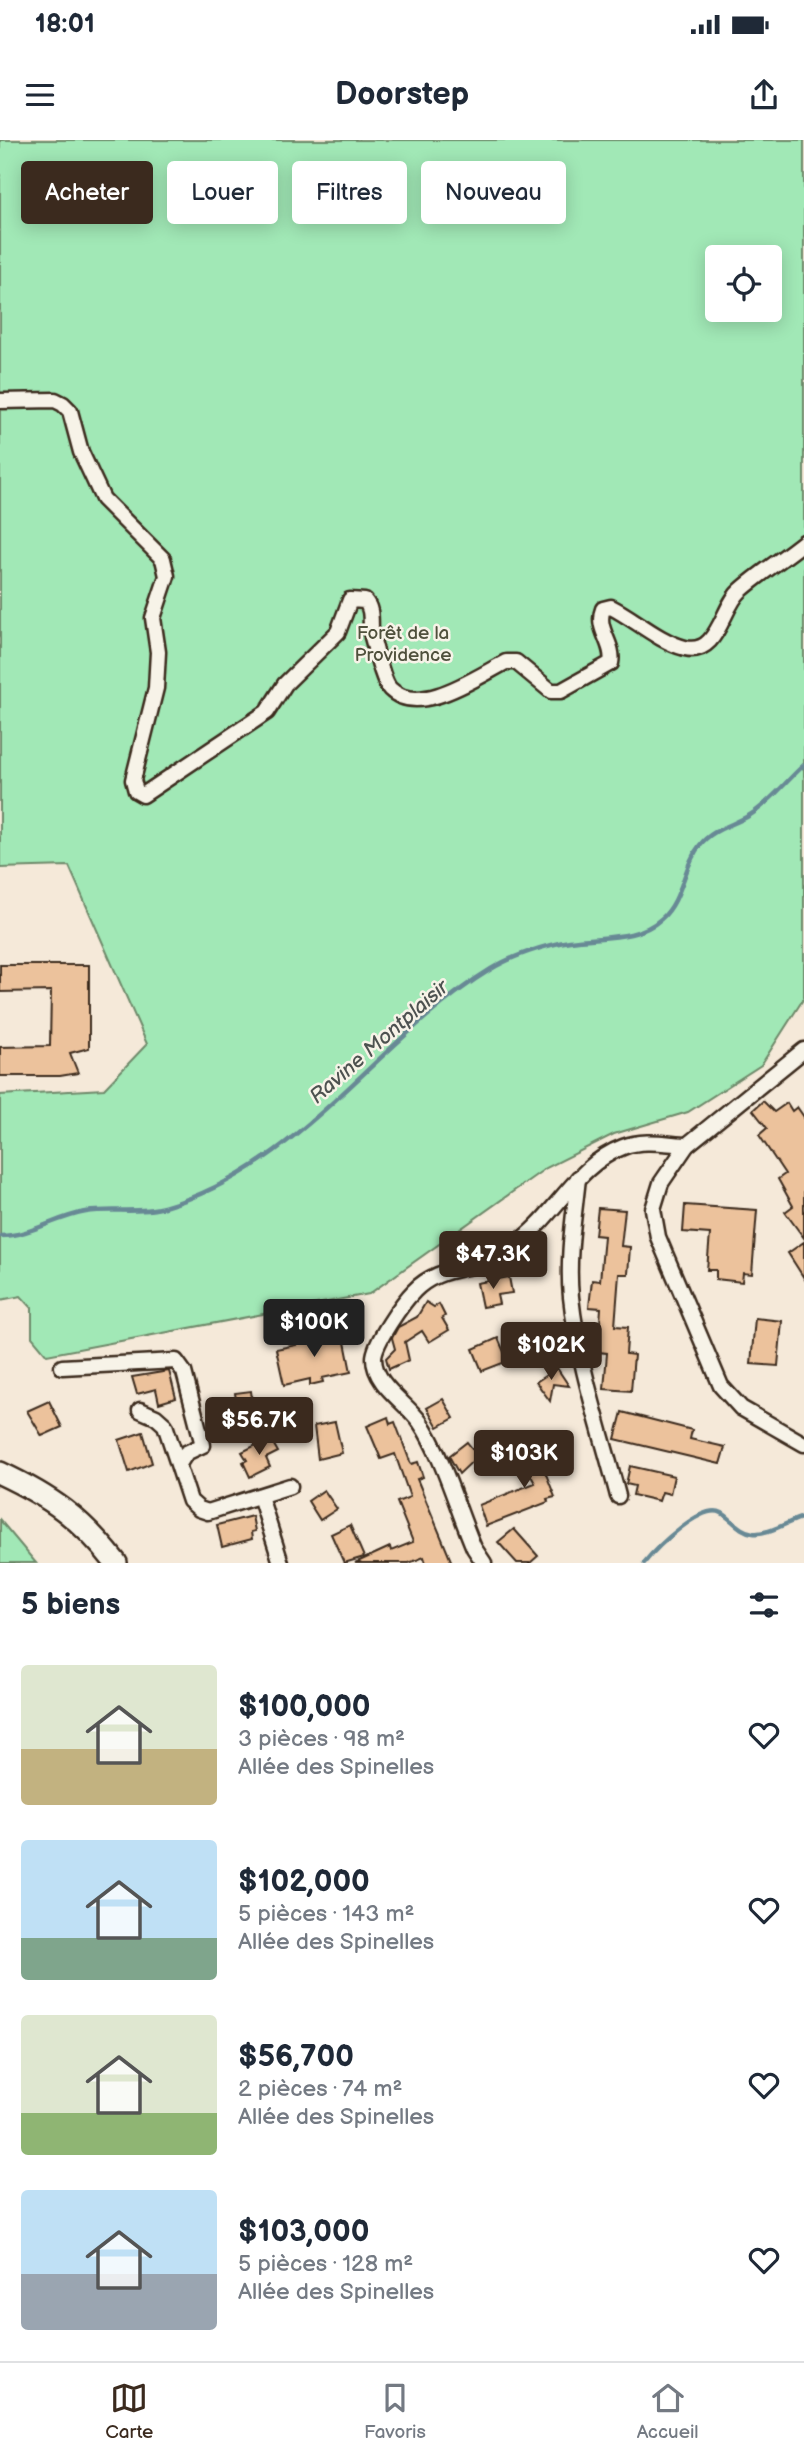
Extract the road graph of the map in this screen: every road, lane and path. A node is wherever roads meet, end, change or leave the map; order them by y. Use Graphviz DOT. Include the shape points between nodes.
graph roads {
  1 [pos="0,401"];
  2 [pos="804,542"];
  3 [pos="804,1050"];
  4 [pos="687,1145"];
  5 [pos="578,1178"];
  6 [pos="62,1367"];
  7 [pos="140,1410"];
  8 [pos="804,1444"];
  9 [pos="179,1464"];
  10 [pos="0,1473"];
  11 [pos="290,1486"];
  12 [pos="260,1496"];
  13 [pos="618,1496"];
  14 [pos="116,1563"];
  15 [pos="281,1563"];
  16 [pos="484,1563"];
  1 -- 2 [label="street" via="55,400 63,404 70,411 81,452 103,499 163,559 167,576 153,618 158,652 156,688 133,780 136,791 143,795 267,712 285,684 338,632 350,600 365,601 371,607 372,635 388,688 401,696 430,698 449,693 506,662 516,662 551,691 561,691 611,663 614,652 603,633 603,609 611,607 687,649 702,647 716,634 737,593"];
  3 -- 4 [label="street"];
  4 -- 5 [label="street" via="624,1146"];
  4 -- 8 [label="street" via="656,1195 657,1237 721,1387 741,1408"];
  5 -- 13 [label="street" via="571,1296"];
  5 -- 16 [label="street" via="515,1244 473,1265 443,1271 414,1291 376,1346 378,1375 425,1431"];
  6 -- 9 [label="street" via="176,1361 184,1372 203,1445 186,1452"];
  7 -- 9 [label="street" via="164,1425"];
  9 -- 12 [label="street" via="190,1501 199,1509 208,1512"];
  10 -- 14 [label="street" via="45,1494 71,1513"];
  11 -- 12 [label="street"];
  12 -- 15 [label="street"];
}
